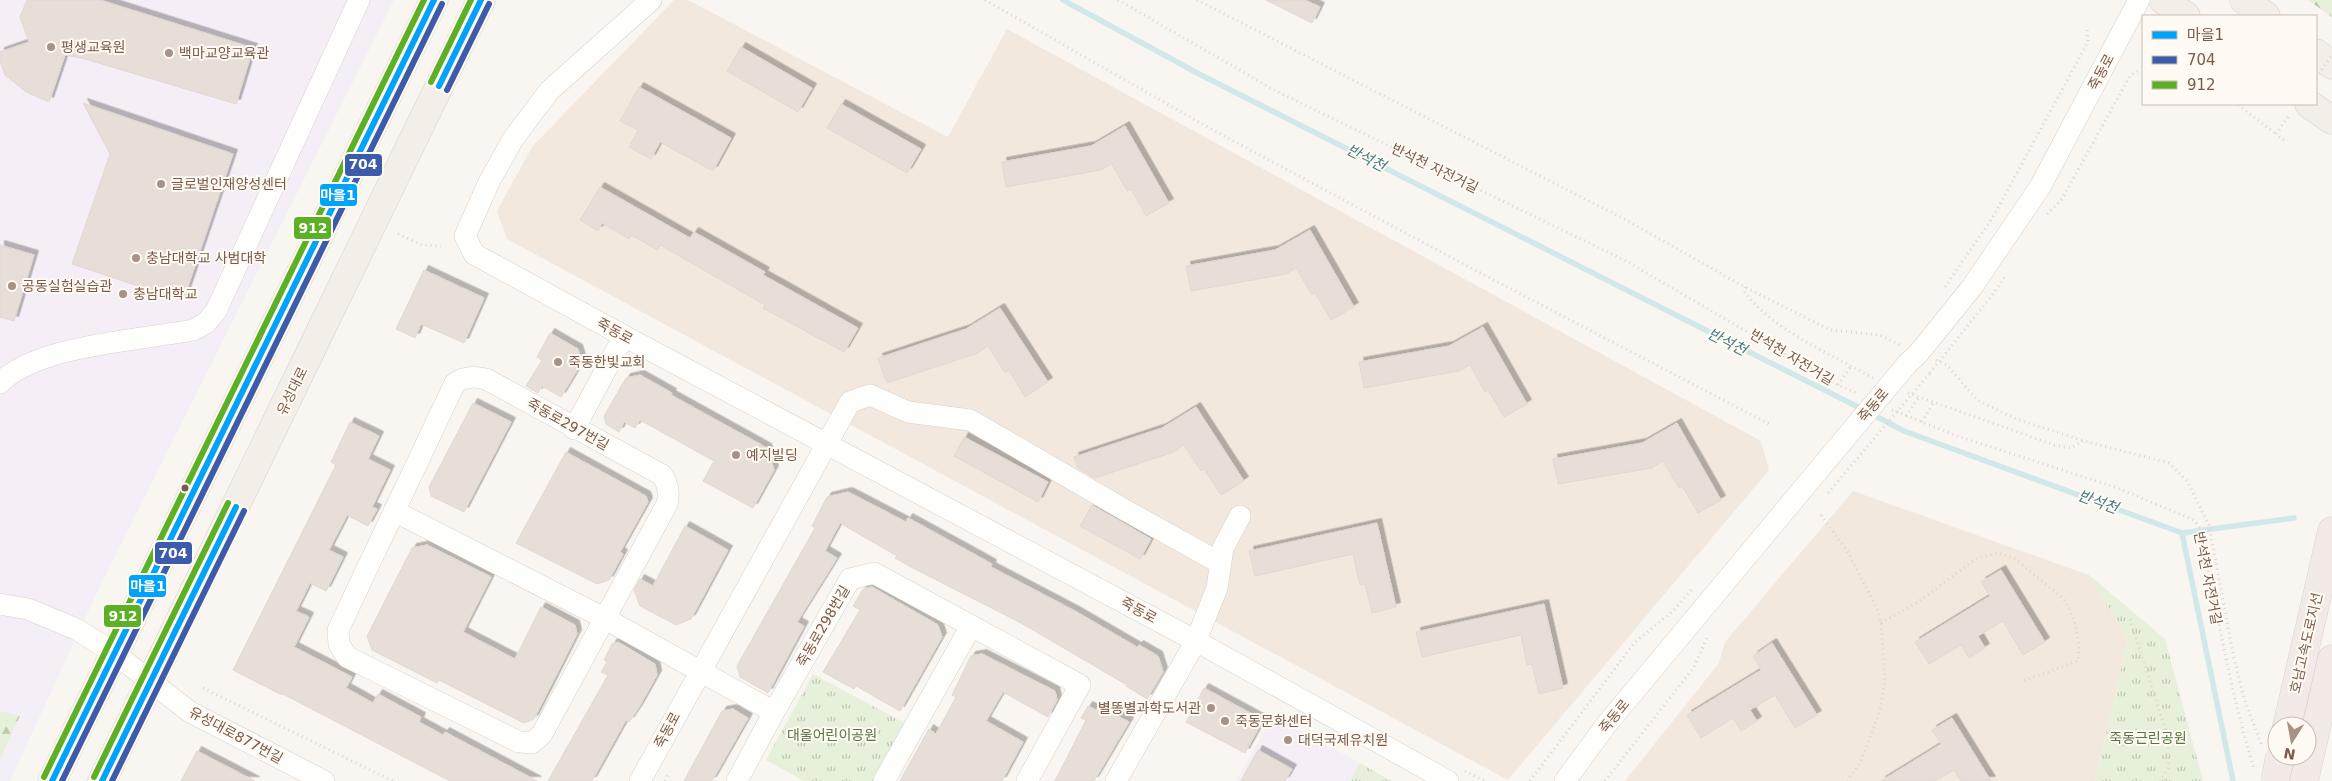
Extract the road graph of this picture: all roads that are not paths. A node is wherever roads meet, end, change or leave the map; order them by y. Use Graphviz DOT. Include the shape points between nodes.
graph roads {
  1 [pos="359,0"];
  2 [pos="434,0"];
  3 [pos="481,0"];
  4 [pos="651,0"];
  5 [pos="2139,0"];
  6 [pos="2163,0"];
  7 [pos="2244,0"];
  8 [pos="2185,15"];
  9 [pos="2265,15"];
  10 [pos="2317,54"];
  11 [pos="2332,66"];
  12 [pos="2301,108"];
  13 [pos="2332,120"];
  14 [pos="624,336"];
  15 [pos="0,383"];
  16 [pos="574,429"];
  17 [pos="827,443"];
  18 [pos="394,511"];
  19 [pos="1240,516"];
  20 [pos="2332,532"];
  21 [pos="1220,563"];
  22 [pos="0,604"];
  23 [pos="604,618"];
  24 [pos="971,626"];
  25 [pos="1196,640"];
  26 [pos="114,653"];
  27 [pos="2332,659"];
  28 [pos="700,670"];
  29 [pos="151,681"];
  30 [pos="774,712"];
  31 [pos="2289,716"];
  32 [pos="52,781"];
  33 [pos="102,781"];
  34 [pos="324,781"];
  35 [pos="640,781"];
  36 [pos="737,781"];
  37 [pos="884,781"];
  38 [pos="1027,781"];
  39 [pos="1116,781"];
  40 [pos="1448,781"];
  41 [pos="1565,781"];
  42 [pos="2304,781"];
  1 -- 15 [label="street" via="216,310 206,323 193,330 41,359 12,372"];
  2 -- 26 [label="main road"];
  3 -- 29 [label="main road, 유성대로"];
  4 -- 14 [label="street, 죽동로" via="549,91 513,139 465,236 474,254"];
  5 -- 41 [label="street, 죽동로, bridge" via="2040,187 1972,287 1905,350 1817,472 1606,725"];
  6 -- 8 [label="main road"];
  7 -- 9 [label="main road"];
  10 -- 11 [label="main road"];
  12 -- 13 [label="main road"];
  14 -- 16 [label="street"];
  14 -- 17 [label="street, 죽동로"];
  16 -- 18 [label="street, 죽동로297번길" via="486,379 462,379 455,383"];
  16 -- 23 [label="street, 죽동로297번길" via="662,474 669,493 667,504"];
  17 -- 21 [label="street" via="850,402 875,388 908,412 970,420"];
  17 -- 25 [label="street, 죽동로"];
  17 -- 28 [label="street, 죽동로"];
  18 -- 23 [label="street"];
  18 -- 23 [label="street, 죽동로297번길" via="338,630 339,644 347,657 519,742 532,743 542,734"];
  19 -- 21 [label="street" via="1223,548"];
  20 -- 31 [label="highway, 호남고속도로지선"];
  21 -- 25 [label="street" via="1217,588"];
  22 -- 26 [label="street, 유성대로877번길" via="28,609 58,620"];
  23 -- 28 [label="street"];
  24 -- 30 [label="street, 죽동로298번길" via="874,573 850,578"];
  24 -- 37 [label="street"];
  24 -- 38 [label="street, 죽동로298번길" via="1080,685"];
  25 -- 39 [label="street"];
  25 -- 40 [label="street, 죽동로"];
  26 -- 29 [label="street, 유성대로877번길"];
  26 -- 32 [label="main road"];
  27 -- 42 [label="highway, 호남고속도로지선"];
  28 -- 30 [label="street"];
  28 -- 35 [label="street, 죽동로"];
  29 -- 33 [label="main road, 유성대로"];
  29 -- 34 [label="street, 유성대로877번길" via="190,712"];
  30 -- 36 [label="street, 죽동로298번길"];
}
